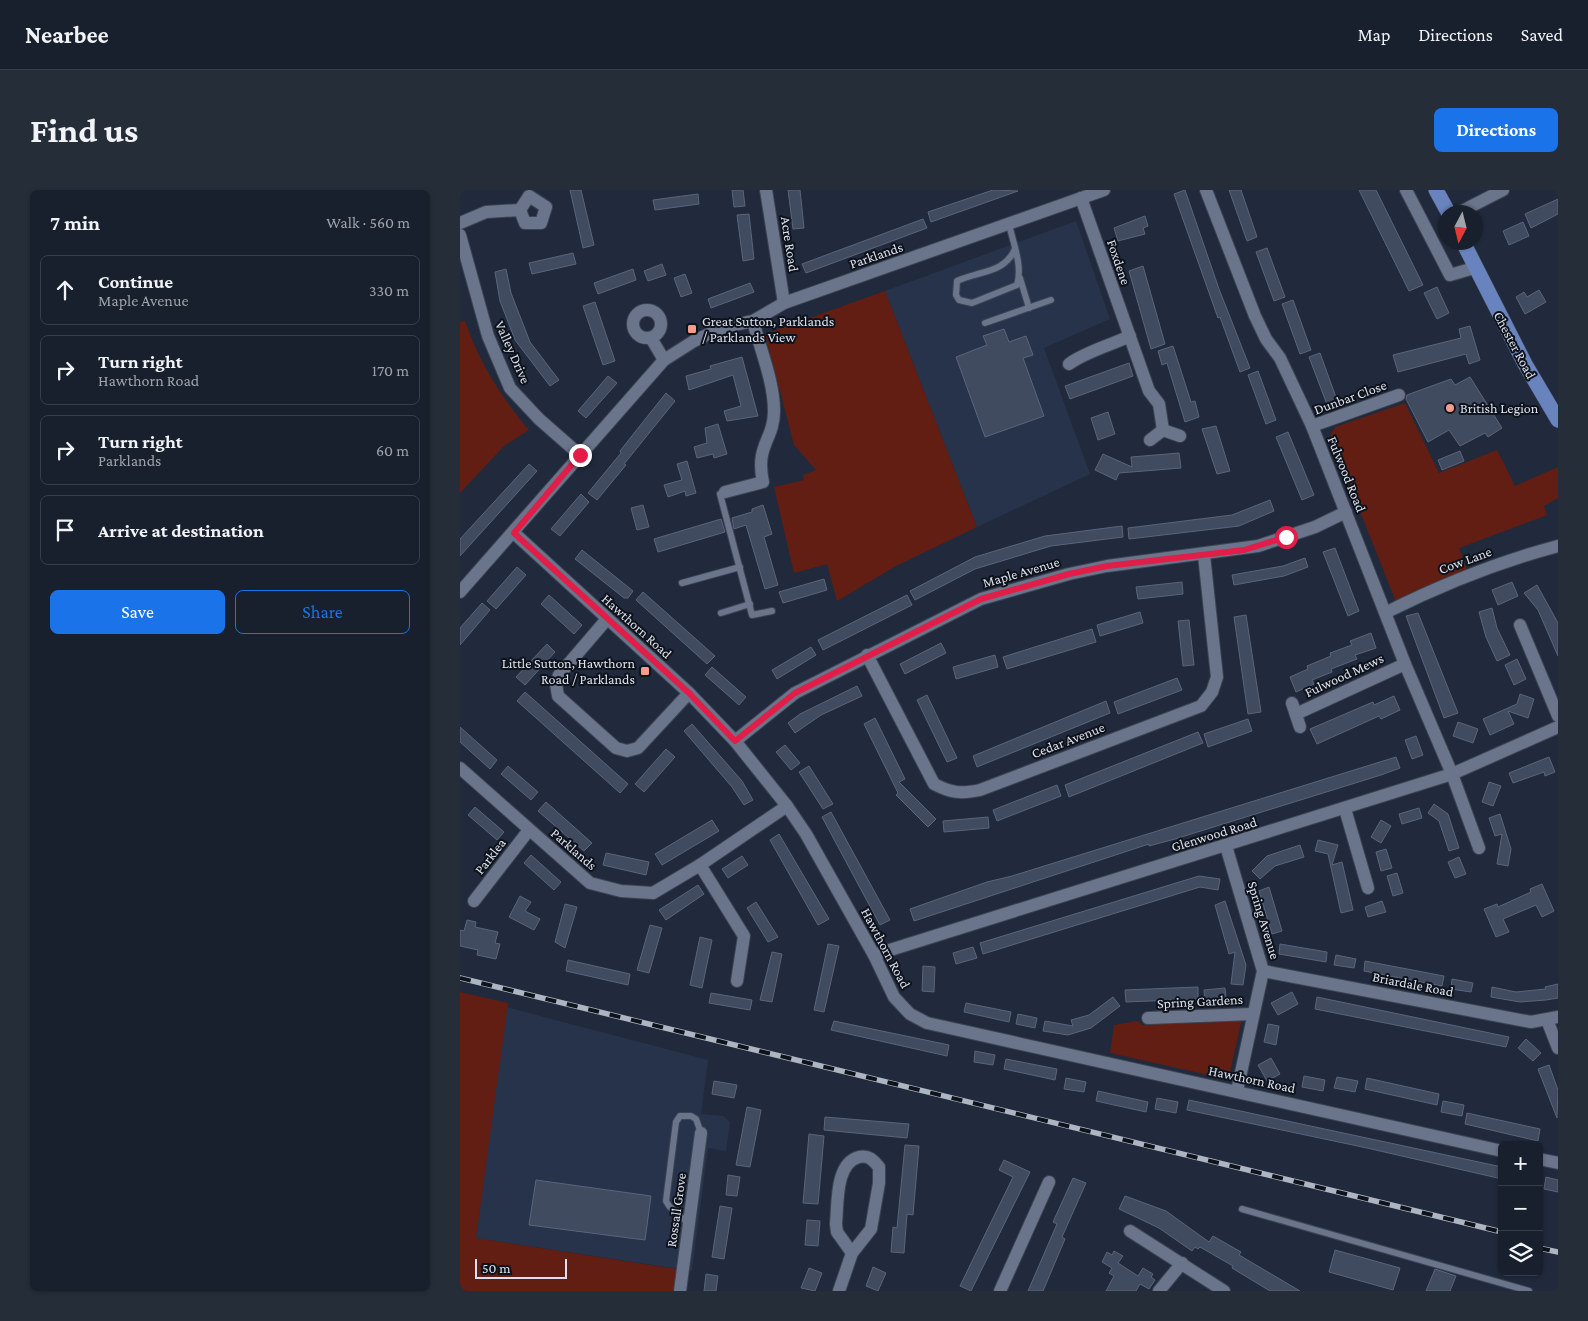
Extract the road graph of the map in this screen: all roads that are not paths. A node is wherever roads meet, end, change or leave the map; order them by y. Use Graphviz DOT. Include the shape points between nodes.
graph roads {
  1 [pos="766,190"];
  2 [pos="1104,190"];
  3 [pos="1206,190"];
  4 [pos="1406,190"];
  5 [pos="1436,190"];
  6 [pos="1503,190"];
  7 [pos="1081,198"];
  8 [pos="1444,205"];
  9 [pos="1474,205"];
  10 [pos="520,210"];
  11 [pos="460,223"];
  12 [pos="1009,224"];
  13 [pos="460,236"];
  14 [pos="1015,249"];
  15 [pos="1466,250"];
  16 [pos="1474,268"];
  17 [pos="1020,276"];
  18 [pos="1051,300"];
  19 [pos="784,303"];
  20 [pos="1030,308"];
  21 [pos="753,321"];
  22 [pos="985,323"];
  23 [pos="1130,336"];
  24 [pos="651,338"];
  25 [pos="664,360"];
  26 [pos="1070,364"];
  27 [pos="1399,395"];
  28 [pos="1558,420"];
  29 [pos="1312,426"];
  30 [pos="1163,430"];
  31 [pos="1180,436"];
  32 [pos="1150,440"];
  33 [pos="580,455"];
  34 [pos="725,492"];
  35 [pos="1346,512"];
  36 [pos="514,533"];
  37 [pos="1558,546"];
  38 [pos="1204,555"];
  39 [pos="740,567"];
  40 [pos="682,583"];
  41 [pos="460,592"];
  42 [pos="750,604"];
  43 [pos="772,610"];
  44 [pos="1386,612"];
  45 [pos="721,613"];
  46 [pos="607,619"];
  47 [pos="1520,625"];
  48 [pos="867,655"];
  49 [pos="1405,664"];
  50 [pos="689,693"];
  51 [pos="1558,716"];
  52 [pos="1300,727"];
  53 [pos="1558,727"];
  54 [pos="735,741"];
  55 [pos="460,768"];
  56 [pos="1452,774"];
  57 [pos="787,806"];
  58 [pos="1345,809"];
  59 [pos="529,830"];
  60 [pos="1226,846"];
  61 [pos="1479,848"];
  62 [pos="700,865"];
  63 [pos="1368,888"];
  64 [pos="474,901"];
  65 [pos="874,955"];
  66 [pos="1263,971"];
  67 [pos="737,981"];
  68 [pos="1252,1014"];
  69 [pos="1148,1018"];
  70 [pos="1553,1018"];
  71 [pos="1558,1048"];
  72 [pos="1237,1091"];
  73 [pos="702,1133"];
  74 [pos="1498,1149"];
  75 [pos="1543,1160"];
  76 [pos="1558,1163"];
  77 [pos="1049,1182"];
  78 [pos="1242,1208"];
  79 [pos="689,1223"];
  80 [pos="1130,1231"];
  81 [pos="852,1253"];
  82 [pos="1182,1263"];
  83 [pos="680,1291"];
  84 [pos="839,1291"];
  85 [pos="1000,1291"];
  86 [pos="1159,1291"];
  87 [pos="1224,1291"];
  88 [pos="1529,1291"];
  1 -- 19 [label="street, Acre Road"];
  2 -- 7 [label="street, Parklands"];
  3 -- 29 [label="street, Fulwood Road" via="1255,316 1280,358"];
  4 -- 16 [label="street" via="1450,275"];
  5 -- 8 [label="main road"];
  6 -- 9 [label="street"];
  7 -- 12 [label="street, Parklands"];
  7 -- 23 [label="street, Foxdene"];
  10 -- 11 [label="street" via="486,212"];
  12 -- 14 [label="lane"];
  12 -- 19 [label="street, Parklands"];
  13 -- 33 [label="street, Valley Drive" via="488,336 510,388"];
  14 -- 17 [label="lane"];
  14 -- 17 [label="lane" via="1003,266 958,281 956,294 959,300 972,303 1017,285"];
  15 -- 16 [label="main road, Chester Road"];
  16 -- 28 [label="main road, Chester Road"];
  17 -- 20 [label="lane"];
  18 -- 20 [label="lane"];
  19 -- 21 [label="street, Parklands"];
  20 -- 22 [label="lane"];
  21 -- 25 [label="street, Parklands" via="724,327"];
  21 -- 34 [label="street" via="773,399 773,424 761,452 763,482"];
  23 -- 26 [label="street" via="1081,355"];
  23 -- 30 [label="street, Foxdene" via="1149,391 1159,404"];
  24 -- 25 [label="street"];
  25 -- 33 [label="street, Parklands"];
  27 -- 29 [label="street, Dunbar Close"];
  29 -- 35 [label="street, Fulwood Road"];
  30 -- 31 [label="street"];
  30 -- 32 [label="street"];
  33 -- 36 [label="street, Parklands"];
  34 -- 39 [label="lane" via="720,494"];
  35 -- 38 [label="street, Maple Avenue" via="1258,546"];
  35 -- 44 [label="street, Fulwood Road"];
  36 -- 41 [label="street, Parklands"];
  36 -- 46 [label="street, Hawthorn Road"];
  37 -- 44 [label="street, Cow Lane" via="1443,584"];
  38 -- 48 [label="street, Maple Avenue" via="1107,566 1009,590 981,599"];
  38 -- 48 [label="street, Cedar Avenue" via="1217,677 1212,692 1201,706 980,790 955,793 934,784"];
  39 -- 40 [label="lane"];
  39 -- 42 [label="lane"];
  42 -- 43 [label="lane" via="752,615"];
  42 -- 45 [label="lane"];
  44 -- 49 [label="street, Fulwood Road"];
  46 -- 50 [label="street, Hawthorn Road"];
  46 -- 50 [label="street" via="559,675 556,684 558,696 616,748 627,751 638,748"];
  47 -- 51 [label="street"];
  48 -- 54 [label="street, Maple Avenue" via="795,693"];
  49 -- 52 [label="street, Fulwood Mews" via="1294,709"];
  49 -- 56 [label="street, Fulwood Road"];
  50 -- 54 [label="street, Hawthorn Road"];
  53 -- 56 [label="street, Glenwood Road"];
  54 -- 57 [label="street, Hawthorn Road"];
  55 -- 59 [label="street, Parklands"];
  56 -- 58 [label="street, Glenwood Road"];
  56 -- 61 [label="street, Fulwood Road"];
  57 -- 62 [label="street, Parklands"];
  57 -- 65 [label="street, Hawthorn Road"];
  58 -- 60 [label="street, Glenwood Road"];
  58 -- 63 [label="street"];
  59 -- 62 [label="street, Parklands" via="590,883 621,891 653,893"];
  59 -- 64 [label="street, Parklea"];
  60 -- 65 [label="street, Glenwood Road"];
  60 -- 66 [label="street, Spring Avenue"];
  62 -- 67 [label="street" via="744,936"];
  65 -- 72 [label="street, Hawthorn Road" via="894,997 910,1014 927,1023"];
  66 -- 68 [label="street, Spring Avenue"];
  66 -- 70 [label="street, Briardale Road" via="1531,1022"];
  68 -- 69 [label="street, Spring Gardens"];
  68 -- 72 [label="street, Spring Avenue"];
  70 -- 71 [label="street"];
  72 -- 74 [label="street, Hawthorn Road"];
  73 -- 79 [label="street, Rossall Grove"];
  73 -- 79 [label="lane" via="696,1119 691,1116 680,1116 676,1122 666,1200"];
  75 -- 76 [label="street"];
  77 -- 85 [label="street"];
  78 -- 88 [label="lane"];
  79 -- 83 [label="street, Rossall Grove"];
  80 -- 82 [label="street"];
  81 -- 81 [label="street" via="872,1228 879,1183 879,1167 871,1158 864,1156 844,1166 836,1224"];
  81 -- 84 [label="street"];
  82 -- 86 [label="street"];
  82 -- 87 [label="street"];
}
